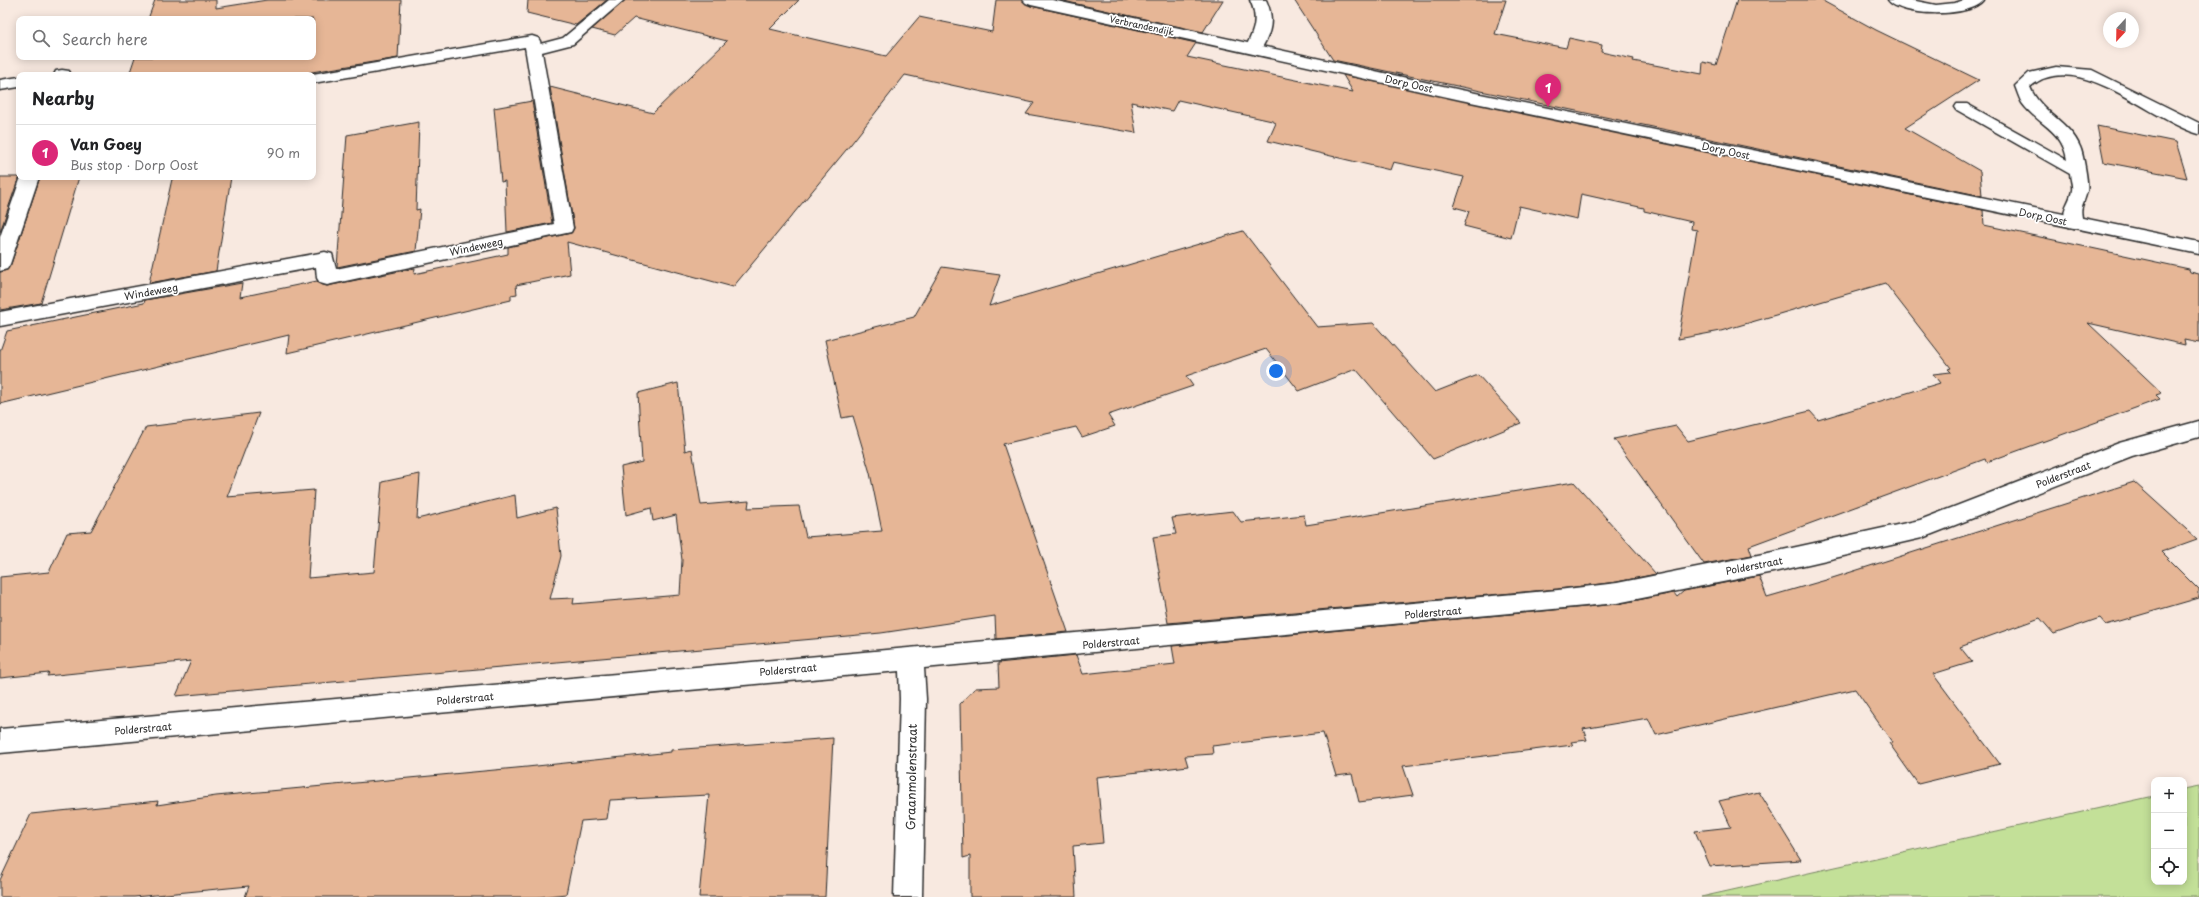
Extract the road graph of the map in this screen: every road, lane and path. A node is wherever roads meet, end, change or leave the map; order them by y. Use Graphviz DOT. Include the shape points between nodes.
graph roads {
  1 [pos="617,0"];
  2 [pos="1031,0"];
  3 [pos="1258,0"];
  4 [pos="1896,0"];
  5 [pos="1976,0"];
  6 [pos="1253,48"];
  7 [pos="534,50"];
  8 [pos="316,77"];
  9 [pos="16,82"];
  10 [pos="0,85"];
  11 [pos="1962,107"];
  12 [pos="2199,129"];
  13 [pos="2078,172"];
  14 [pos="29,180"];
  15 [pos="2075,223"];
  16 [pos="2199,248"];
  17 [pos="0,264"];
  18 [pos="0,319"];
  19 [pos="2199,429"];
  20 [pos="911,658"];
  21 [pos="0,741"];
  22 [pos="908,897"];
  1 -- 7 [label="lane" via="568,41"];
  2 -- 6 [label="street, Verbrandendijk"];
  3 -- 6 [label="street" via="1266,20"];
  4 -- 5 [label="street" via="1932,10 1951,9"];
  6 -- 15 [label="street, Dorp Oost" via="1461,95"];
  7 -- 8 [label="street" via="532,41"];
  7 -- 18 [label="street, Windeweeg" via="564,228 327,278 325,259"];
  9 -- 10 [label="street"];
  11 -- 13 [label="lane"];
  12 -- 13 [label="lane" via="2087,73 2056,71 2034,76 2022,86 2028,101 2063,133 2073,147"];
  13 -- 15 [label="lane" via="2080,190 2072,207"];
  14 -- 17 [label="street"];
  15 -- 16 [label="street, Dorp Oost"];
  19 -- 20 [label="street, Polderstraat" via="2127,449 1922,529 1778,561 1617,592 1550,601"];
  20 -- 21 [label="street, Polderstraat"];
  20 -- 22 [label="street, Graanmolenstraat" via="913,699"];
}
